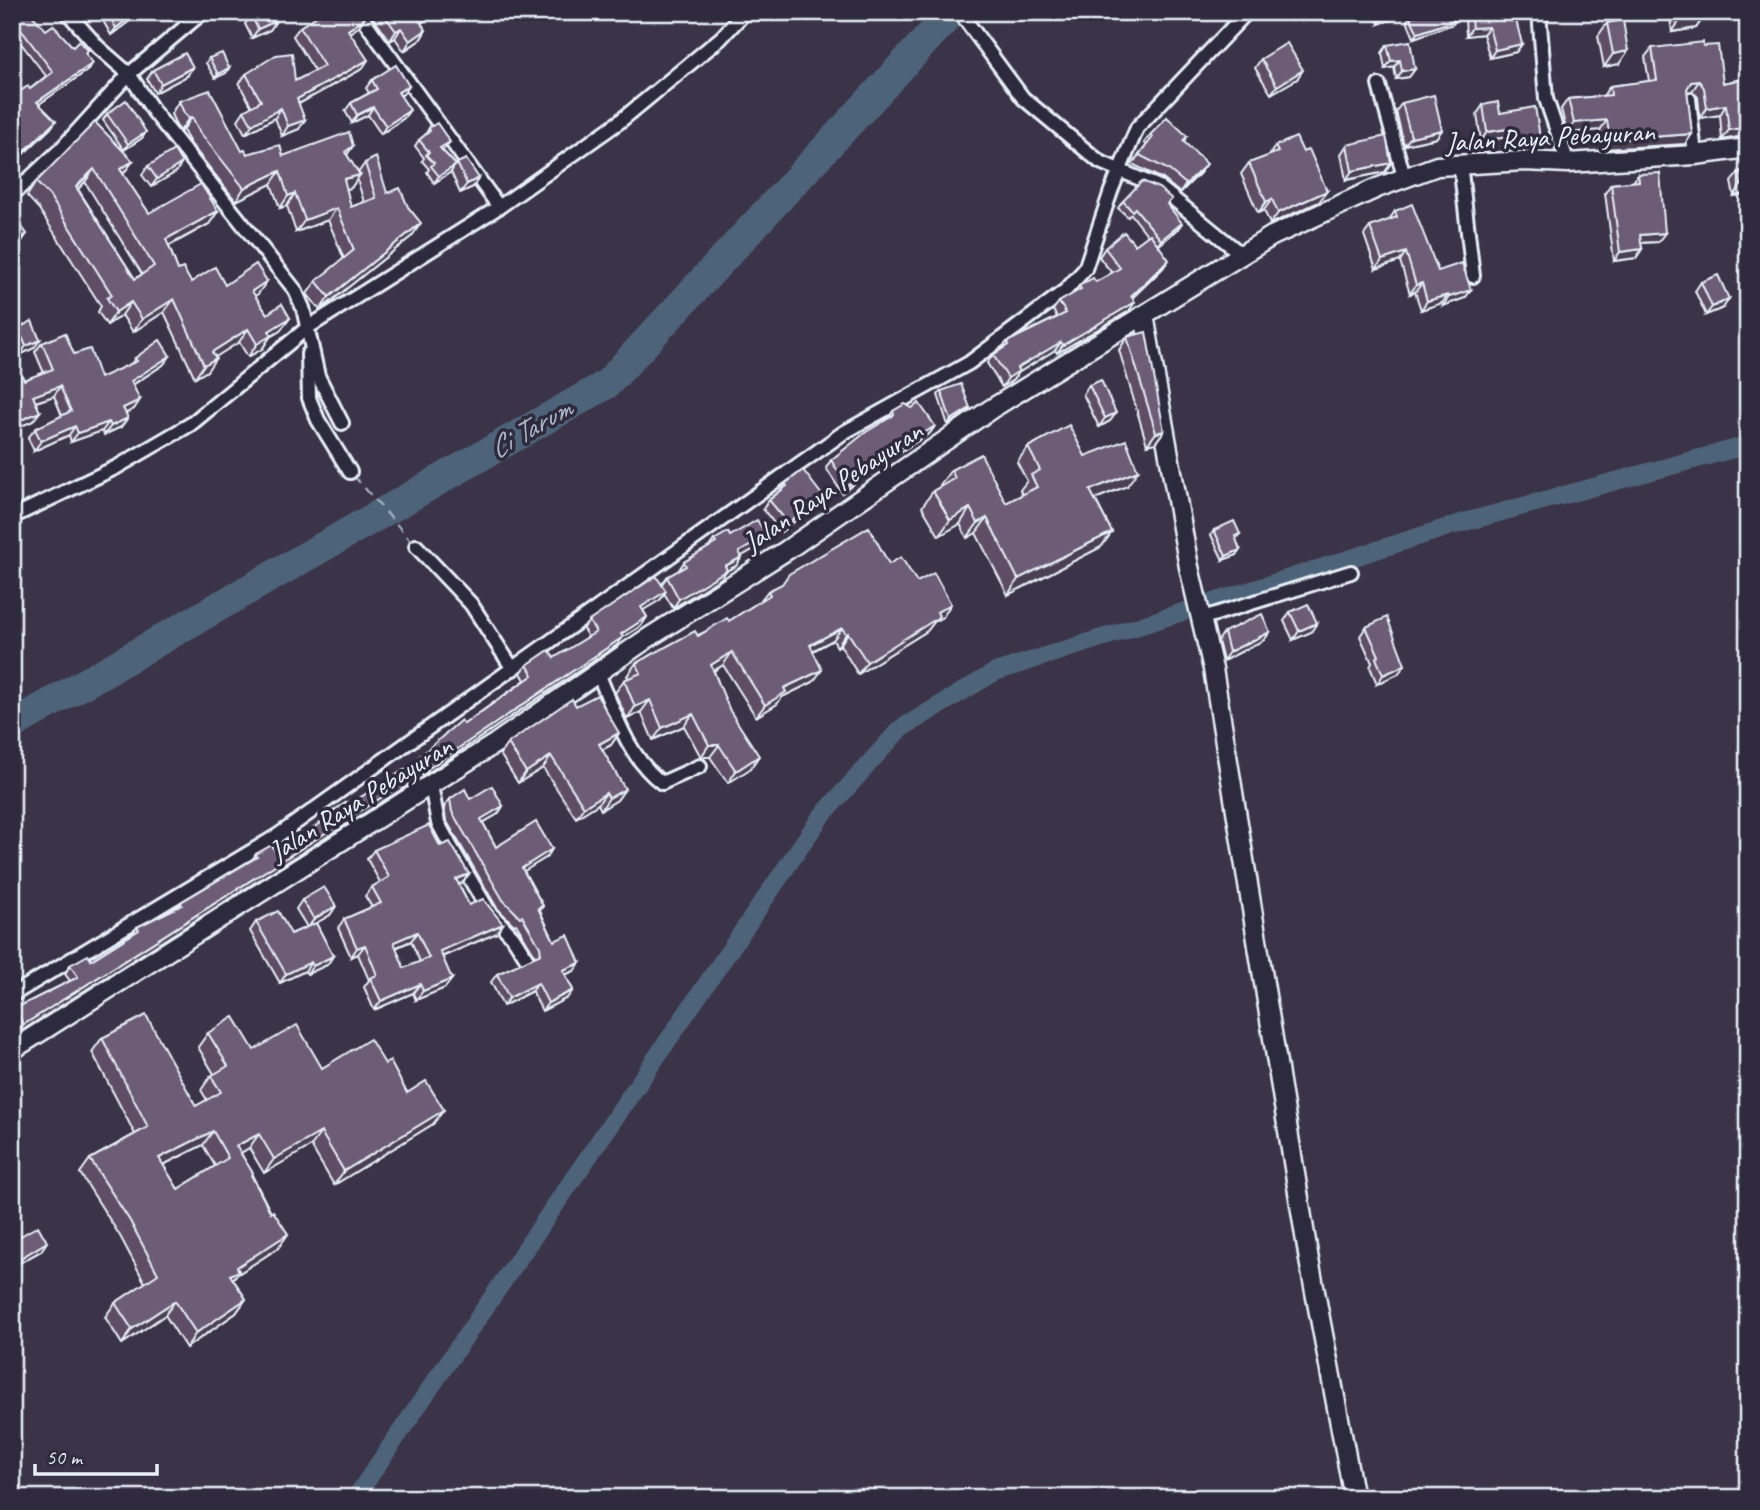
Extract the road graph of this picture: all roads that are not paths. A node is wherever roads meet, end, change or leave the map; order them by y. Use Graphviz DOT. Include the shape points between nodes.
graph roads {
  1 [pos="67,12"];
  2 [pos="203,12"];
  3 [pos="358,12"];
  4 [pos="745,12"];
  5 [pos="1247,12"];
  6 [pos="1539,12"];
  7 [pos="964,18"];
  8 [pos="129,74"];
  9 [pos="1379,85"];
  10 [pos="1689,99"];
  11 [pos="1748,148"];
  12 [pos="1695,155"];
  13 [pos="1460,163"];
  14 [pos="1568,163"];
  15 [pos="1121,171"];
  16 [pos="1404,177"];
  17 [pos="12,195"];
  18 [pos="499,207"];
  19 [pos="1242,255"];
  20 [pos="1473,276"];
  21 [pos="1144,315"];
  22 [pos="307,328"];
  23 [pos="342,423"];
  24 [pos="350,472"];
  25 [pos="12,517"];
  26 [pos="416,546"];
  27 [pos="1351,572"];
  28 [pos="1202,614"];
  29 [pos="513,668"];
  30 [pos="598,673"];
  31 [pos="700,766"];
  32 [pos="430,785"];
  33 [pos="527,959"];
  34 [pos="12,995"];
  35 [pos="12,1050"];
  36 [pos="1354,1498"];
  1 -- 8 [label="street"];
  2 -- 8 [label="street"];
  3 -- 18 [label="street"];
  4 -- 18 [label="street" via="721,38 619,122"];
  5 -- 15 [label="street" via="1137,128"];
  6 -- 14 [label="street" via="1546,99"];
  7 -- 15 [label="street" via="1023,98 1100,162"];
  8 -- 17 [label="street"];
  8 -- 22 [label="street" via="154,113 295,290"];
  9 -- 16 [label="street"];
  10 -- 12 [label="street"];
  11 -- 12 [label="main road, Jalan Raya Pebayuran"];
  12 -- 14 [label="main road, Jalan Raya Pebayuran"];
  13 -- 14 [label="main road, Jalan Raya Pebayuran"];
  13 -- 16 [label="main road, Jalan Raya Pebayuran"];
  13 -- 20 [label="street"];
  15 -- 19 [label="street" via="1159,187"];
  15 -- 29 [label="street" via="1085,269 1066,290 969,363 843,433"];
  16 -- 19 [label="main road, Jalan Raya Pebayuran" via="1283,231"];
  18 -- 22 [label="street"];
  19 -- 21 [label="main road, Jalan Raya Pebayuran"];
  21 -- 28 [label="main road" via="1189,567"];
  21 -- 30 [label="main road, Jalan Raya Pebayuran" via="991,409 788,550"];
  22 -- 23 [label="street" via="318,376"];
  22 -- 24 [label="street" via="309,398"];
  22 -- 25 [label="street" via="191,424 117,467"];
  26 -- 29 [label="street" via="471,604"];
  27 -- 28 [label="street"];
  28 -- 36 [label="main road" via="1309,1260"];
  29 -- 34 [label="street" via="277,836"];
  30 -- 31 [label="street" via="624,733 650,774 662,783 669,782"];
  30 -- 32 [label="main road, Jalan Raya Pebayuran"];
  32 -- 33 [label="street" via="438,823 451,848 489,913"];
  32 -- 35 [label="main road, Jalan Raya Pebayuran"];
}
